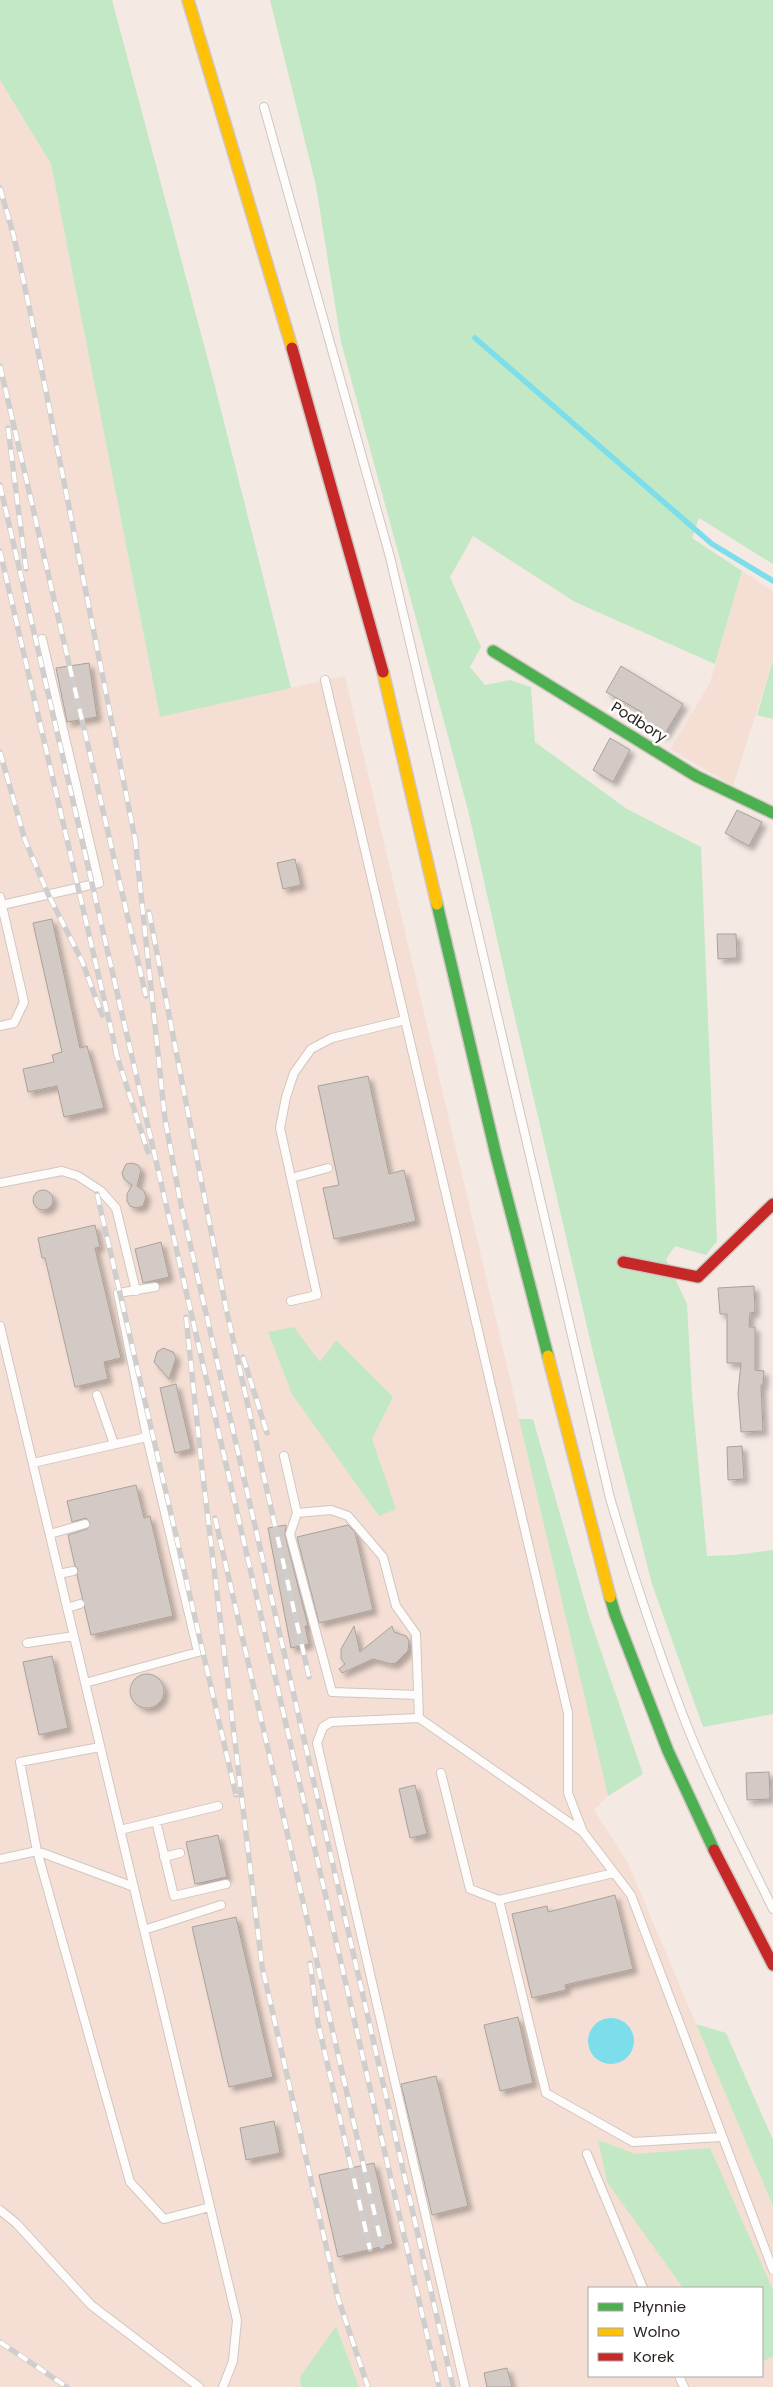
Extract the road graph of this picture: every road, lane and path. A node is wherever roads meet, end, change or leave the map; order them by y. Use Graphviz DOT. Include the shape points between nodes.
graph roads {
  1 [pos="188,0"];
  2 [pos="264,107"];
  3 [pos="42,639"];
  4 [pos="493,650"];
  5 [pos="326,680"];
  6 [pos="773,813"];
  7 [pos="1,901"];
  8 [pos="405,1020"];
  9 [pos="0,1026"];
  10 [pos="328,1168"];
  11 [pos="291,1178"];
  12 [pos="0,1183"];
  13 [pos="773,1204"];
  14 [pos="623,1262"];
  15 [pos="156,1287"];
  16 [pos="136,1291"];
  17 [pos="291,1301"];
  18 [pos="0,1327"];
  19 [pos="97,1395"];
  20 [pos="147,1437"];
  21 [pos="114,1444"];
  22 [pos="284,1456"];
  23 [pos="33,1463"];
  24 [pos="297,1514"];
  25 [pos="84,1524"];
  26 [pos="50,1534"];
  27 [pos="73,1571"];
  28 [pos="59,1574"];
  29 [pos="80,1604"];
  30 [pos="67,1608"];
  31 [pos="74,1636"];
  32 [pos="27,1643"];
  33 [pos="85,1683"];
  34 [pos="418,1695"];
  35 [pos="419,1718"];
  36 [pos="100,1746"];
  37 [pos="441,1773"];
  38 [pos="218,1806"];
  39 [pos="156,1821"];
  40 [pos="120,1830"];
  41 [pos="583,1832"];
  42 [pos="37,1851"];
  43 [pos="180,1853"];
  44 [pos="164,1857"];
  45 [pos="0,1859"];
  46 [pos="614,1873"];
  47 [pos="226,1884"];
  48 [pos="134,1887"];
  49 [pos="499,1900"];
  50 [pos="221,1905"];
  51 [pos="773,1909"];
  52 [pos="144,1930"];
  53 [pos="773,1965"];
  54 [pos="722,2137"];
  55 [pos="587,2154"];
  56 [pos="210,2207"];
  57 [pos="0,2210"];
  58 [pos="773,2270"];
  59 [pos="643,2287"];
  60 [pos="199,2387"];
  61 [pos="223,2387"];
  62 [pos="464,2387"];
  1 -- 53 [label="main road" via="389,694 496,1155 615,1614 668,1751 721,1866"];
  2 -- 51 [label="lane" via="390,557 610,1498 637,1587 687,1726"];
  3 -- 7 [label="lane" via="99,883"];
  4 -- 6 [label="main road, Podbory" via="696,776"];
  5 -- 8 [label="lane"];
  7 -- 9 [label="lane" via="24,1002 14,1023"];
  8 -- 11 [label="lane" via="332,1038 312,1049 294,1073 280,1128"];
  8 -- 41 [label="lane" via="568,1713 568,1793"];
  10 -- 11 [label="lane"];
  11 -- 17 [label="lane" via="317,1295"];
  12 -- 16 [label="lane" via="62,1171 78,1176 101,1191 116,1208"];
  13 -- 14 [label="main road" via="698,1277"];
  15 -- 16 [label="lane"];
  16 -- 20 [label="lane" via="118,1293"];
  18 -- 23 [label="lane"];
  19 -- 21 [label="lane"];
  20 -- 21 [label="lane"];
  20 -- 33 [label="lane" via="198,1652"];
  21 -- 23 [label="lane"];
  22 -- 24 [label="lane"];
  23 -- 26 [label="lane"];
  24 -- 34 [label="lane" via="331,1510 348,1516 383,1557 396,1606 416,1634"];
  24 -- 34 [label="lane" via="290,1534 332,1692"];
  25 -- 26 [label="lane"];
  26 -- 28 [label="lane"];
  27 -- 28 [label="lane"];
  28 -- 30 [label="lane"];
  29 -- 30 [label="lane"];
  30 -- 31 [label="lane"];
  31 -- 32 [label="lane"];
  31 -- 33 [label="lane"];
  33 -- 36 [label="lane"];
  34 -- 35 [label="lane"];
  35 -- 41 [label="lane"];
  35 -- 62 [label="lane" via="331,1722 323,1727 317,1743"];
  36 -- 40 [label="lane"];
  36 -- 42 [label="lane" via="20,1762"];
  37 -- 49 [label="lane" via="470,1889"];
  38 -- 39 [label="lane"];
  39 -- 40 [label="lane"];
  39 -- 44 [label="lane"];
  40 -- 48 [label="lane"];
  41 -- 46 [label="lane"];
  42 -- 45 [label="lane"];
  42 -- 48 [label="lane"];
  42 -- 56 [label="lane" via="130,2182 164,2219"];
  43 -- 44 [label="lane"];
  44 -- 47 [label="lane" via="174,1896"];
  46 -- 49 [label="lane"];
  46 -- 54 [label="lane" via="631,1895"];
  48 -- 52 [label="lane"];
  49 -- 54 [label="lane" via="546,2093 633,2142"];
  50 -- 52 [label="lane"];
  52 -- 56 [label="lane"];
  54 -- 58 [label="lane"];
  55 -- 59 [label="lane"];
  56 -- 61 [label="lane" via="237,2320 233,2360"];
  57 -- 60 [label="lane" via="16,2223 91,2305"];
}
